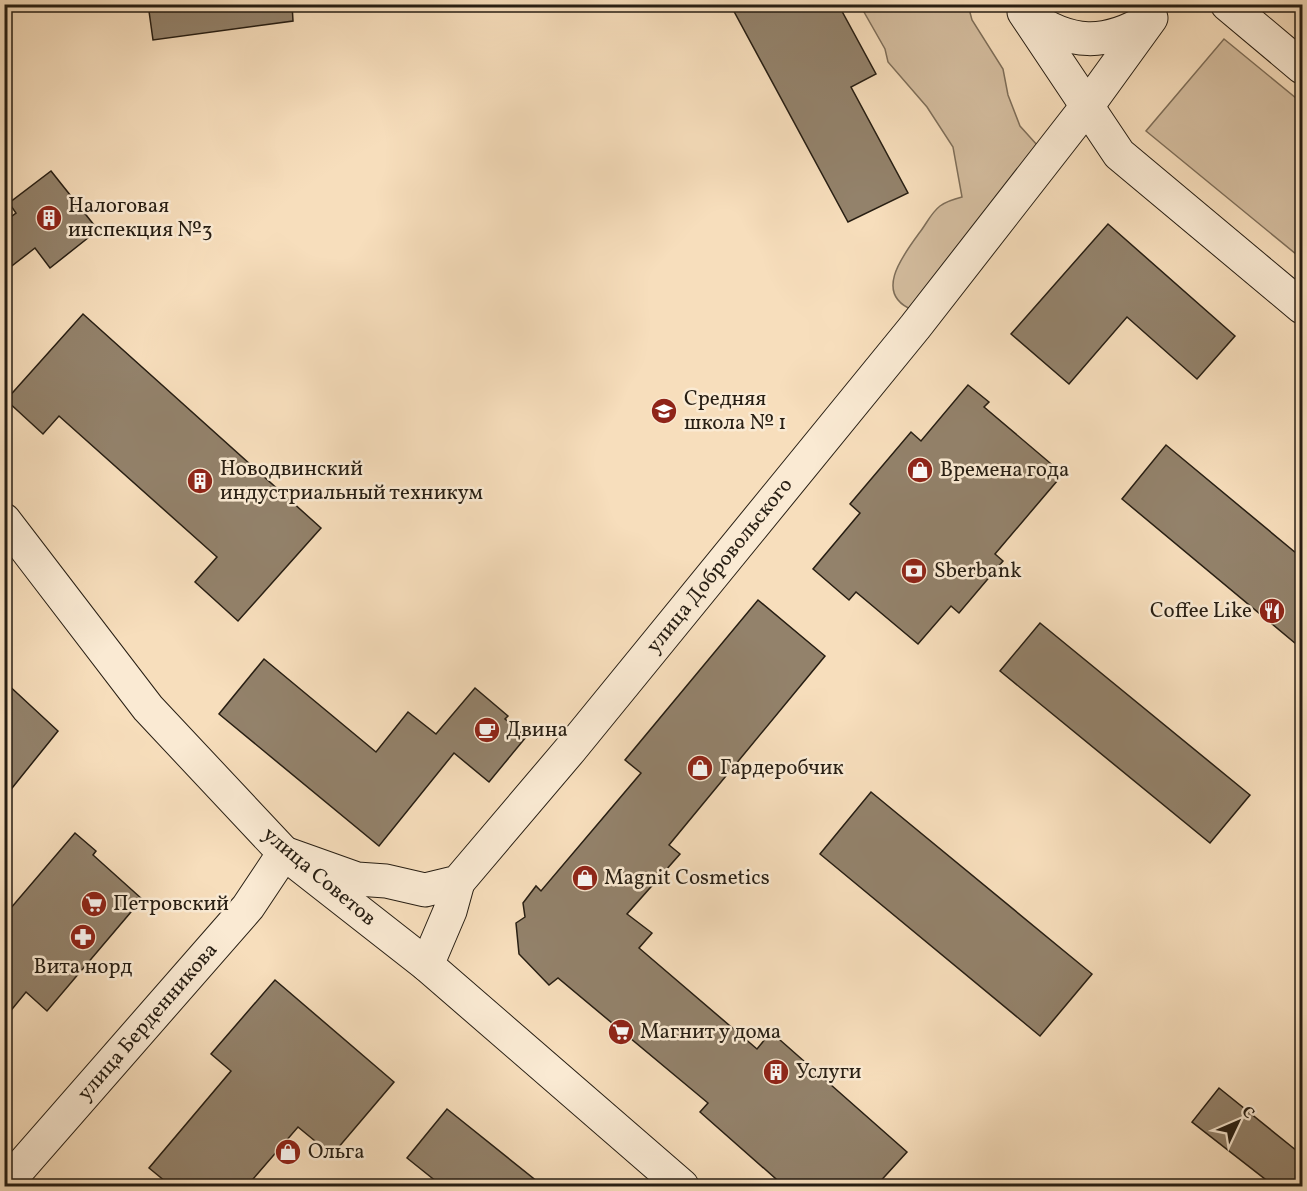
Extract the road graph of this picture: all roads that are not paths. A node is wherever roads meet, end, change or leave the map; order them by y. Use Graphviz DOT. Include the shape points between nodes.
graph roads {
  1 [pos="1227,4"];
  2 [pos="1021,8"];
  3 [pos="1158,11"];
  4 [pos="1302,67"];
  5 [pos="1088,105"];
  6 [pos="1302,306"];
  7 [pos="4,520"];
  8 [pos="284,853"];
  9 [pos="458,882"];
  10 [pos="427,965"];
  11 [pos="4,1186"];
  12 [pos="682,1186"];
  1 -- 4 [label="street"];
  2 -- 3 [label="street" via="1049,30 1073,38 1095,39 1130,31"];
  2 -- 5 [label="street"];
  3 -- 5 [label="street, улица Добровольского"];
  5 -- 6 [label="street" via="1119,154"];
  5 -- 9 [label="street, улица Добровольского" via="915,327"];
  7 -- 8 [label="street, улица Советов" via="148,708"];
  8 -- 9 [label="street" via="357,879 425,890"];
  8 -- 10 [label="street, улица Советов"];
  8 -- 11 [label="street, улица Берденникова" via="248,907"];
  9 -- 10 [label="street"];
  10 -- 12 [label="street, улица Советов"];
}
